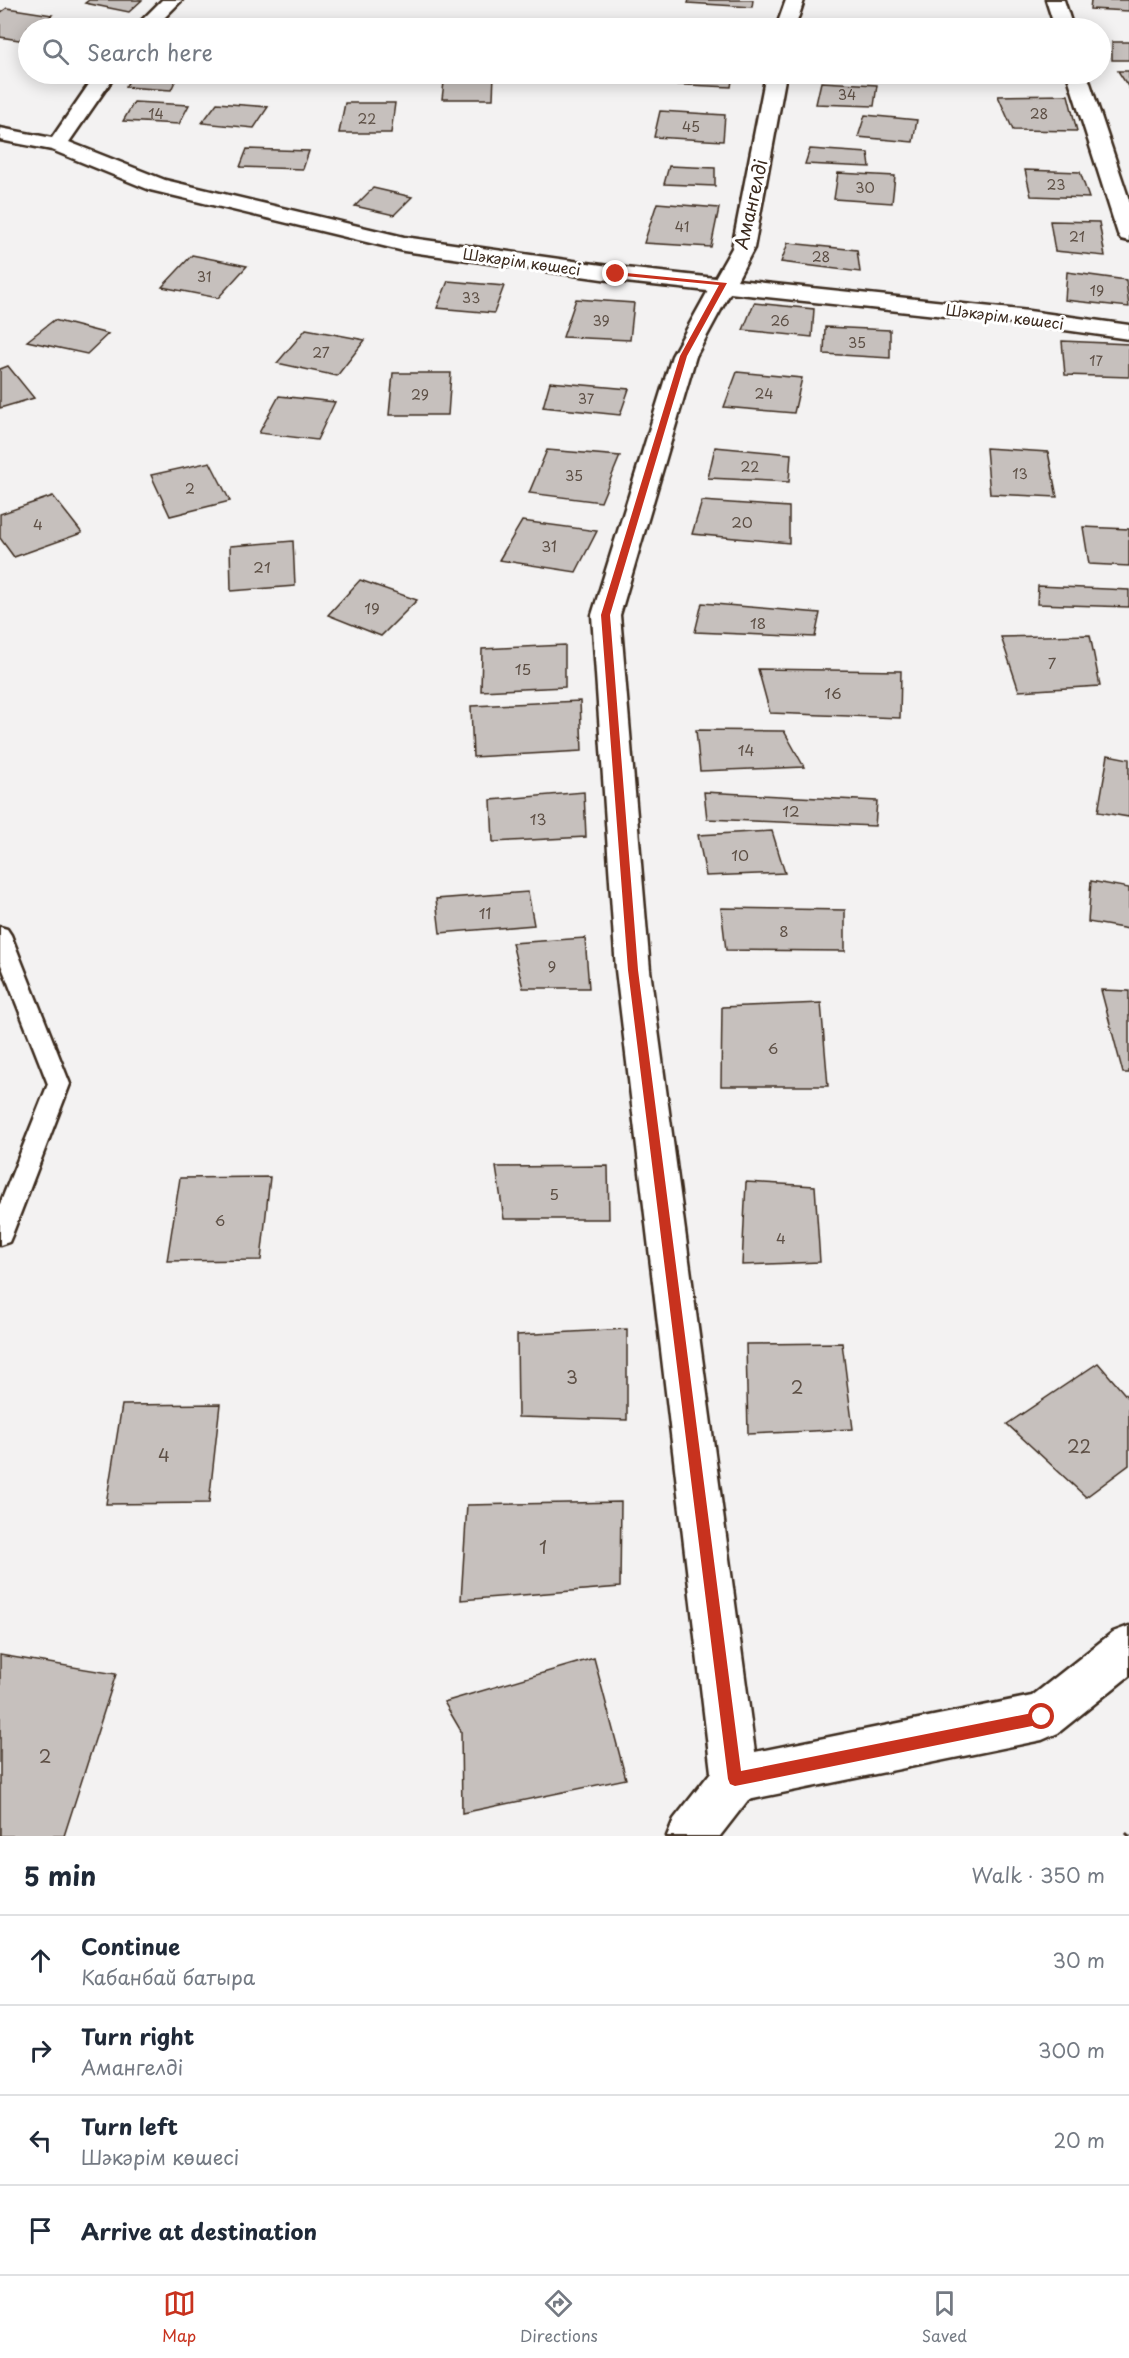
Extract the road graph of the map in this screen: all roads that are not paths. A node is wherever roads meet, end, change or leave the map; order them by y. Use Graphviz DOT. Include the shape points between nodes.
graph roads {
  1 [pos="173,0"];
  2 [pos="795,0"];
  3 [pos="1055,0"];
  4 [pos="154,18"];
  5 [pos="789,18"];
  6 [pos="1061,18"];
  7 [pos="99,84"];
  8 [pos="775,84"];
  9 [pos="1080,84"];
  10 [pos="0,134"];
  11 [pos="57,145"];
  12 [pos="1129,234"];
  13 [pos="723,283"];
  14 [pos="1129,332"];
  15 [pos="0,935"];
  16 [pos="0,1234"];
  17 [pos="1129,1648"];
  18 [pos="735,1779"];
  19 [pos="691,1836"];
  1 -- 4 [label="street"];
  2 -- 5 [label="street"];
  3 -- 6 [label="street"];
  7 -- 11 [label="street"];
  8 -- 13 [label="street, Амангелді" via="743,248"];
  9 -- 12 [label="street"];
  10 -- 11 [label="street, Шәкәрім көшесі"];
  11 -- 13 [label="street, Шәкәрім көшесі" via="158,185 404,244 616,274"];
  13 -- 14 [label="street, Шәкәрім көшесі"];
  13 -- 18 [label="street, Амангелді" via="684,356 606,615 633,970"];
  15 -- 16 [label="lane" via="59,1084"];
  17 -- 18 [label="street" via="1042,1717"];
  18 -- 19 [label="street"];
}
